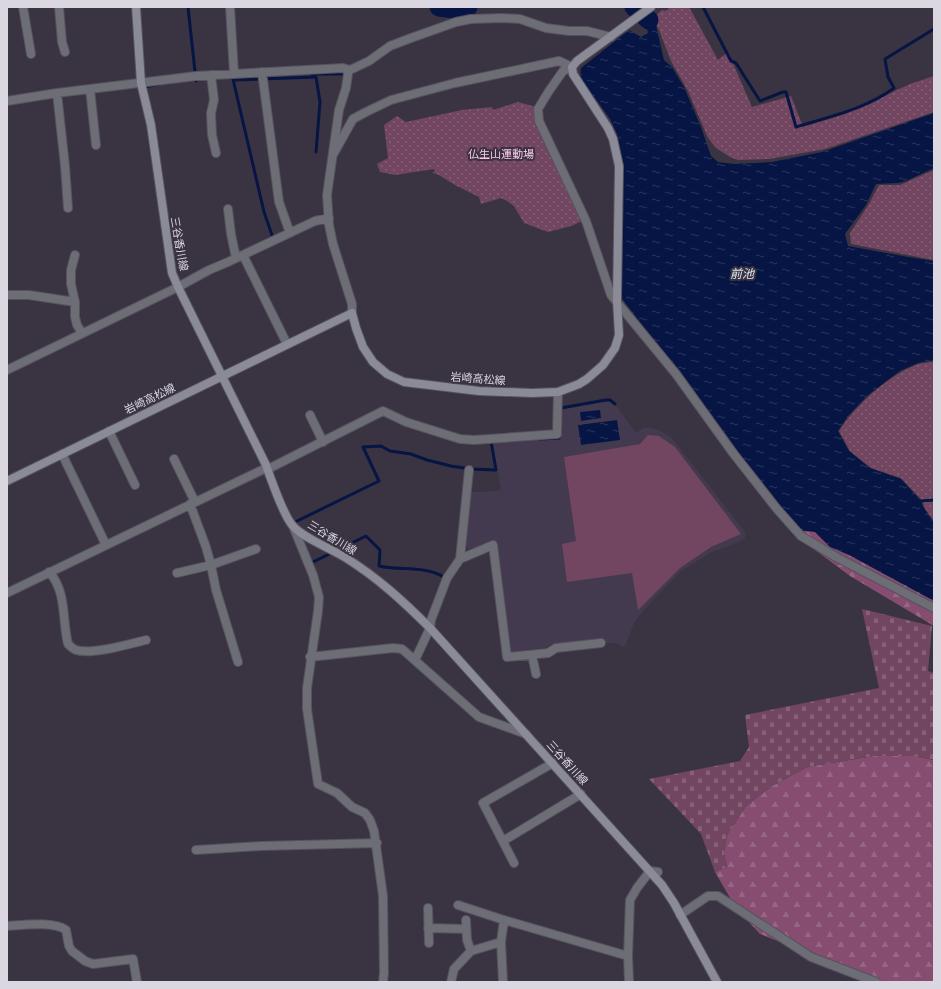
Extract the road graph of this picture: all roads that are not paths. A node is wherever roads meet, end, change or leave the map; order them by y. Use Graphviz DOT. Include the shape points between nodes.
graph roads {
  1 [pos="23,7"];
  2 [pos="59,7"];
  3 [pos="136,7"];
  4 [pos="230,7"];
  5 [pos="650,8"];
  6 [pos="612,37"];
  7 [pos="65,52"];
  8 [pos="31,54"];
  9 [pos="572,67"];
  10 [pos="347,70"];
  11 [pos="262,72"];
  12 [pos="234,73"];
  13 [pos="211,75"];
  14 [pos="141,83"];
  15 [pos="90,89"];
  16 [pos="57,93"];
  17 [pos="7,101"];
  18 [pos="96,145"];
  19 [pos="216,153"];
  20 [pos="334,153"];
  21 [pos="68,208"];
  22 [pos="228,209"];
  23 [pos="329,218"];
  24 [pos="290,233"];
  25 [pos="75,255"];
  26 [pos="240,257"];
  27 [pos="178,287"];
  28 [pos="7,295"];
  29 [pos="617,301"];
  30 [pos="74,302"];
  31 [pos="352,313"];
  32 [pos="82,333"];
  33 [pos="287,344"];
  34 [pos="7,370"];
  35 [pos="222,376"];
  36 [pos="558,392"];
  37 [pos="310,415"];
  38 [pos="109,431"];
  39 [pos="323,442"];
  40 [pos="62,454"];
  41 [pos="174,459"];
  42 [pos="267,468"];
  43 [pos="469,470"];
  44 [pos="7,481"];
  45 [pos="135,485"];
  46 [pos="193,503"];
  47 [pos="293,526"];
  48 [pos="106,545"];
  49 [pos="256,549"];
  50 [pos="460,559"];
  51 [pos="212,565"];
  52 [pos="49,572"];
  53 [pos="177,573"];
  54 [pos="7,593"];
  55 [pos="934,608"];
  56 [pos="430,628"];
  57 [pos="146,640"];
  58 [pos="601,643"];
  59 [pos="532,654"];
  60 [pos="310,657"];
  61 [pos="415,660"];
  62 [pos="238,662"];
  63 [pos="536,674"];
  64 [pos="526,734"];
  65 [pos="552,763"];
  66 [pos="581,794"];
  67 [pos="503,841"];
  68 [pos="377,843"];
  69 [pos="196,850"];
  70 [pos="514,863"];
  71 [pos="654,872"];
  72 [pos="458,905"];
  73 [pos="428,908"];
  74 [pos="680,914"];
  75 [pos="466,920"];
  76 [pos="504,920"];
  77 [pos="7,926"];
  78 [pos="428,928"];
  79 [pos="466,929"];
  80 [pos="502,942"];
  81 [pos="429,943"];
  82 [pos="471,951"];
  83 [pos="628,956"];
  84 [pos="137,982"];
  85 [pos="383,982"];
  86 [pos="452,982"];
  87 [pos="503,982"];
  88 [pos="629,982"];
  89 [pos="717,982"];
  90 [pos="876,982"];
  1 -- 8 [label="street"];
  2 -- 7 [label="street"];
  3 -- 14 [label="main road, 三谷香川線"];
  4 -- 12 [label="street"];
  5 -- 6 [label="main road"];
  6 -- 9 [label="main road"];
  6 -- 10 [label="street" via="587,31 546,28 520,19 471,19 390,46 369,61"];
  9 -- 20 [label="street" via="559,61 395,98 353,119"];
  9 -- 29 [label="main road, 岩崎高松線" via="573,74 608,128 617,151"];
  9 -- 29 [label="street" via="563,71 549,91 538,109 539,121 586,221 611,295"];
  10 -- 11 [label="street" via="343,68"];
  10 -- 20 [label="street" via="346,88 336,126"];
  11 -- 12 [label="street"];
  11 -- 24 [label="street" via="279,202"];
  12 -- 13 [label="street"];
  13 -- 14 [label="street"];
  13 -- 19 [label="street" via="214,100 211,113 212,135"];
  14 -- 15 [label="street"];
  14 -- 27 [label="main road, 三谷香川線" via="151,125 172,273"];
  15 -- 16 [label="street"];
  15 -- 18 [label="street"];
  16 -- 17 [label="street"];
  16 -- 21 [label="street"];
  20 -- 23 [label="street" via="327,185"];
  22 -- 26 [label="street" via="231,234"];
  23 -- 24 [label="street" via="315,221"];
  23 -- 31 [label="street" via="333,244 352,304"];
  24 -- 26 [label="street"];
  25 -- 30 [label="street" via="71,270"];
  26 -- 27 [label="street"];
  26 -- 33 [label="street"];
  27 -- 32 [label="street"];
  27 -- 35 [label="main road, 三谷香川線"];
  28 -- 30 [label="street"];
  29 -- 36 [label="main road, 岩崎高松線" via="619,335 615,348 604,365 587,379"];
  29 -- 55 [label="street" via="676,374 733,453 801,536"];
  30 -- 32 [label="street" via="77,325"];
  31 -- 33 [label="main road, 岩崎高松線"];
  31 -- 36 [label="main road, 岩崎高松線" via="363,347 373,362 387,374 404,382 479,391"];
  32 -- 34 [label="street"];
  33 -- 35 [label="main road, 岩崎高松線"];
  35 -- 38 [label="main road, 岩崎高松線"];
  35 -- 42 [label="main road, 三谷香川線"];
  36 -- 39 [label="street" via="556,434 460,439 406,422 383,411"];
  37 -- 39 [label="street"];
  38 -- 40 [label="main road, 岩崎高松線"];
  38 -- 45 [label="street"];
  39 -- 42 [label="street"];
  40 -- 44 [label="main road, 岩崎高松線"];
  40 -- 48 [label="street"];
  41 -- 46 [label="street"];
  42 -- 46 [label="street"];
  42 -- 47 [label="main road, 三谷香川線"];
  43 -- 50 [label="street"];
  46 -- 48 [label="street"];
  46 -- 51 [label="street"];
  47 -- 56 [label="main road, 三谷香川線" via="368,573 400,598"];
  47 -- 60 [label="street" via="319,597"];
  48 -- 52 [label="street"];
  49 -- 51 [label="street"];
  50 -- 56 [label="street" via="447,578"];
  50 -- 59 [label="street" via="493,546 507,658"];
  51 -- 53 [label="street"];
  51 -- 62 [label="street" via="216,590"];
  52 -- 54 [label="street"];
  52 -- 57 [label="street" via="56,579 61,594 68,644 75,650 102,649"];
  56 -- 61 [label="street"];
  56 -- 64 [label="main road, 三谷香川線"];
  58 -- 59 [label="street" via="556,648 548,653"];
  59 -- 63 [label="street"];
  60 -- 61 [label="street" via="393,648 402,649"];
  60 -- 68 [label="street" via="306,688 307,709 318,784 365,813 370,820"];
  61 -- 64 [label="street" via="479,717"];
  64 -- 65 [label="main road, 三谷香川線"];
  65 -- 66 [label="main road, 三谷香川線"];
  65 -- 67 [label="street" via="484,803"];
  66 -- 67 [label="street"];
  66 -- 71 [label="main road, 三谷香川線"];
  67 -- 70 [label="street"];
  68 -- 69 [label="street"];
  68 -- 85 [label="street" via="383,896"];
  71 -- 74 [label="main road, 三谷香川線"];
  71 -- 83 [label="street" via="637,888 630,900"];
  72 -- 76 [label="street"];
  73 -- 78 [label="street"];
  74 -- 89 [label="main road, 三谷香川線"];
  74 -- 90 [label="street" via="708,896 718,896 811,957"];
  75 -- 79 [label="street"];
  76 -- 80 [label="street"];
  76 -- 83 [label="street"];
  77 -- 84 [label="street" via="62,927 66,930 72,951 85,961 93,964 133,959"];
  78 -- 79 [label="street"];
  78 -- 81 [label="street"];
  79 -- 82 [label="street"];
  80 -- 82 [label="street"];
  80 -- 87 [label="street"];
  82 -- 86 [label="street" via="454,968"];
  83 -- 88 [label="street"];
}
